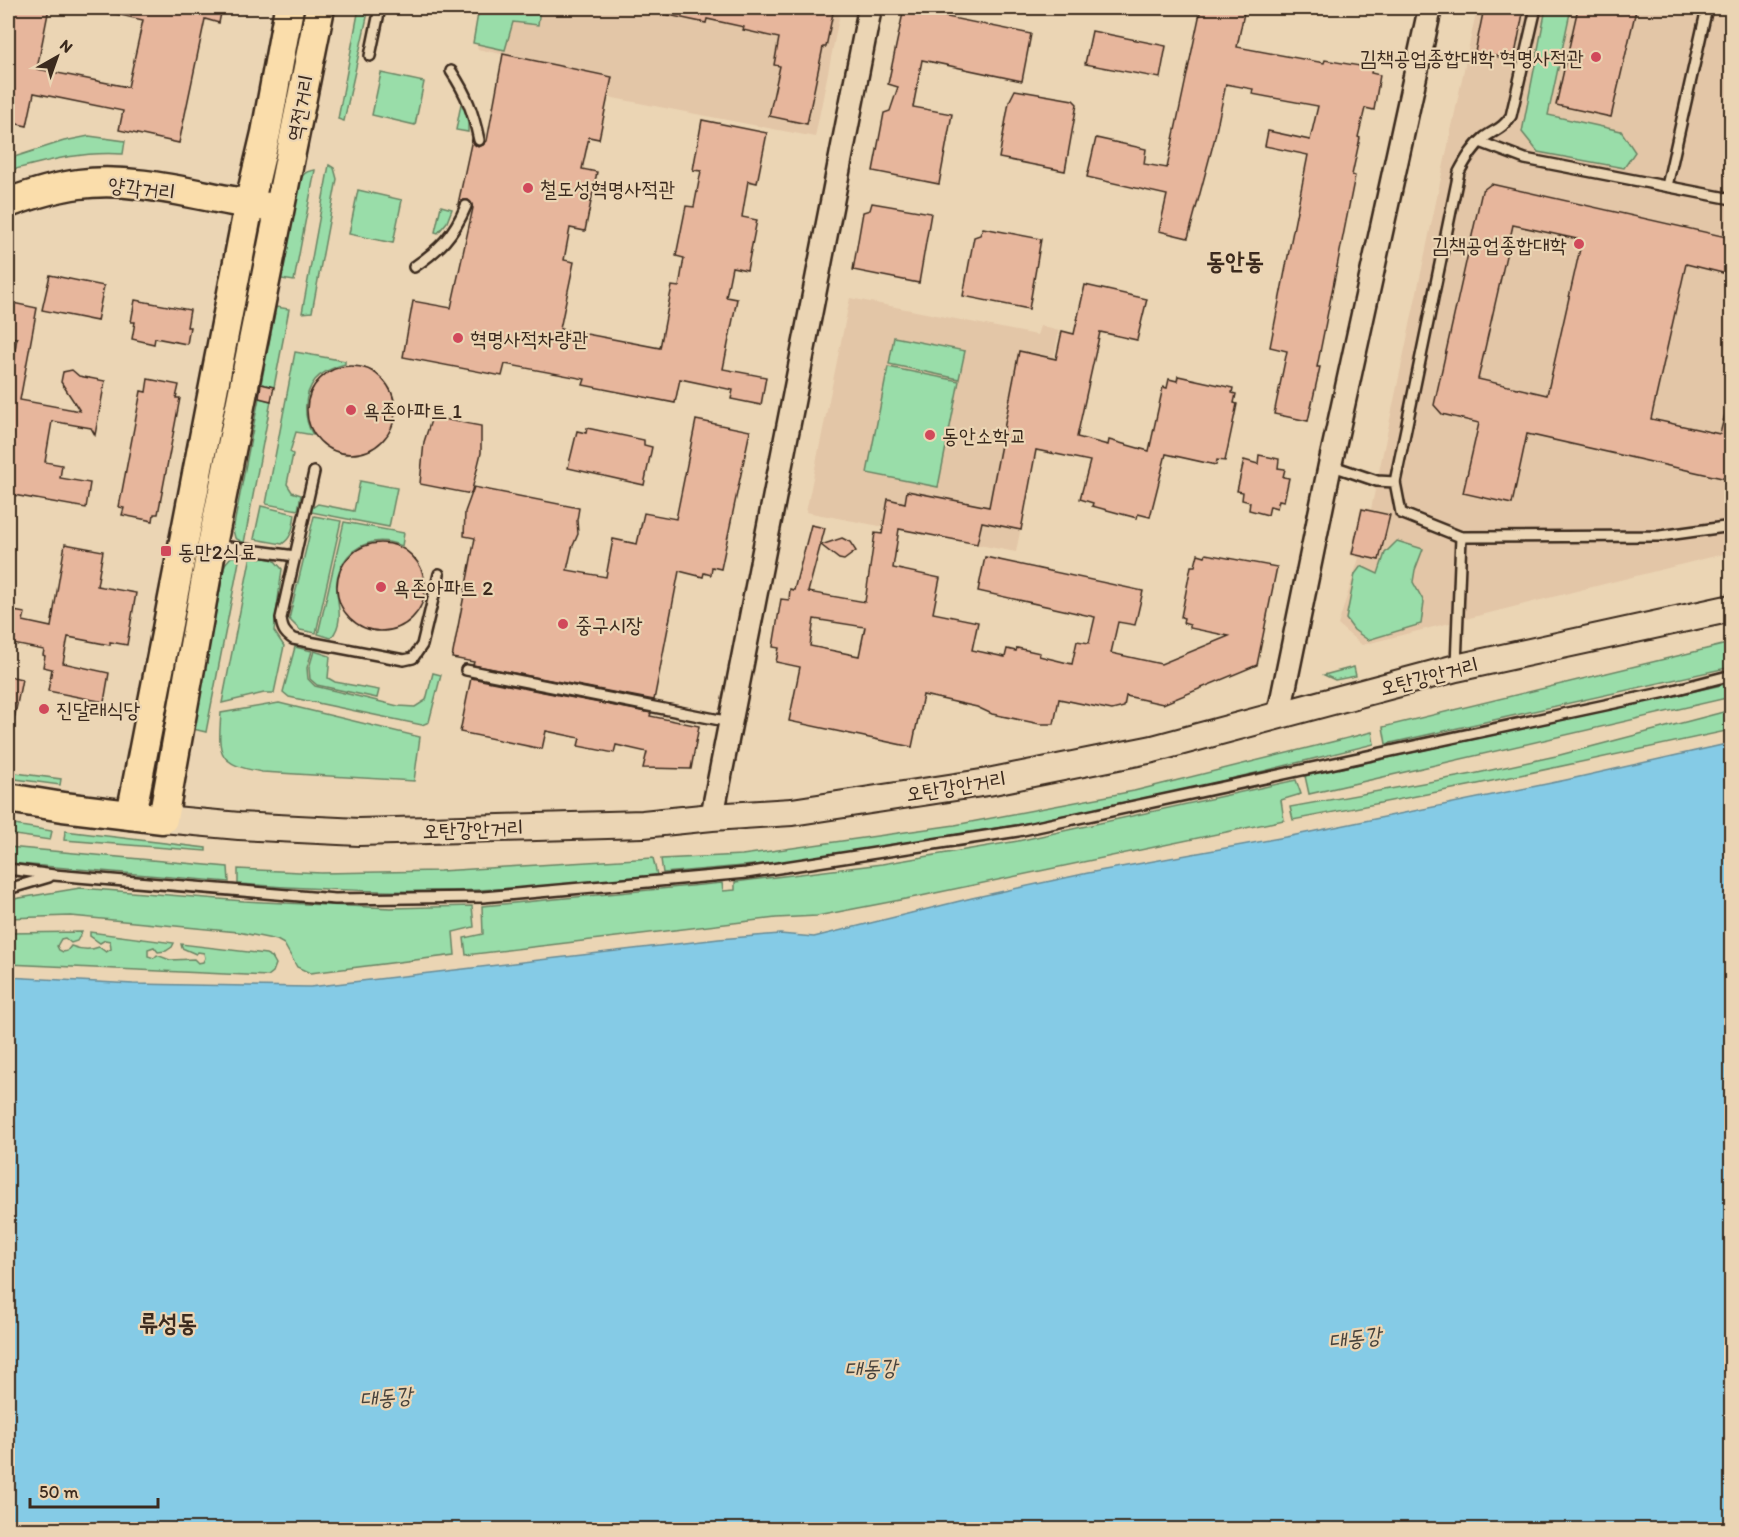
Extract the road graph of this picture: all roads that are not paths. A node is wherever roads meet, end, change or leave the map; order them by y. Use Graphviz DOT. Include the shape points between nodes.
graph roads {
  1 [pos="289,8"];
  2 [pos="320,8"];
  3 [pos="380,8"];
  4 [pos="870,8"];
  5 [pos="1430,8"];
  6 [pos="1536,8"];
  7 [pos="1707,8"];
  8 [pos="370,56"];
  9 [pos="452,71"];
  10 [pos="479,140"];
  11 [pos="1480,142"];
  12 [pos="1667,186"];
  13 [pos="1731,199"];
  14 [pos="8,203"];
  15 [pos="249,205"];
  16 [pos="466,206"];
  17 [pos="279,209"];
  18 [pos="414,267"];
  19 [pos="1330,465"];
  20 [pos="314,472"];
  21 [pos="1395,482"];
  22 [pos="1731,526"];
  23 [pos="1461,537"];
  24 [pos="212,545"];
  25 [pos="295,556"];
  26 [pos="438,574"];
  27 [pos="1731,608"];
  28 [pos="1456,668"];
  29 [pos="466,670"];
  30 [pos="1731,675"];
  31 [pos="1279,714"];
  32 [pos="730,722"];
  33 [pos="8,798"];
  34 [pos="131,815"];
  35 [pos="712,817"];
  36 [pos="164,819"];
  37 [pos="8,869"];
  38 [pos="54,875"];
  39 [pos="8,889"];
  1 -- 15 [label="main road, 역전거리"];
  2 -- 17 [label="main road, 역전거리"];
  3 -- 8 [label="lane"];
  4 -- 32 [label="street"];
  5 -- 19 [label="street"];
  6 -- 11 [label="lane" via="1511,116 1502,128"];
  7 -- 12 [label="lane"];
  9 -- 10 [label="lane" via="472,108"];
  11 -- 12 [label="lane" via="1525,159"];
  11 -- 21 [label="lane" via="1459,172"];
  12 -- 13 [label="lane"];
  14 -- 15 [label="main road, 양각거리" via="50,190 100,183 140,185"];
  15 -- 17 [label="main road, 양각거리"];
  15 -- 34 [label="main road, 역전거리"];
  16 -- 18 [label="lane" via="437,251"];
  17 -- 24 [label="main road, 역전거리"];
  19 -- 21 [label="lane" via="1377,481"];
  19 -- 31 [label="street"];
  20 -- 25 [label="lane"];
  21 -- 23 [label="lane" via="1401,513"];
  22 -- 23 [label="lane" via="1660,536"];
  23 -- 28 [label="lane"];
  24 -- 25 [label="lane"];
  24 -- 36 [label="main road, 역전거리"];
  25 -- 26 [label="lane" via="281,618 286,635 404,660 413,658 422,645"];
  27 -- 28 [label="main road, 오탄강안거리"];
  28 -- 31 [label="main road, 오탄강안거리"];
  29 -- 32 [label="lane"];
  30 -- 38 [label="lane" via="1017,831 746,873 483,897 335,899"];
  31 -- 35 [label="main road, 오탄강안거리" via="1153,749 988,782 792,813"];
  32 -- 35 [label="street"];
  33 -- 34 [label="main road"];
  34 -- 36 [label="main road"];
  35 -- 36 [label="main road, 오탄강안거리" via="643,824 359,832"];
  37 -- 38 [label="lane"];
  38 -- 39 [label="lane"];
}
